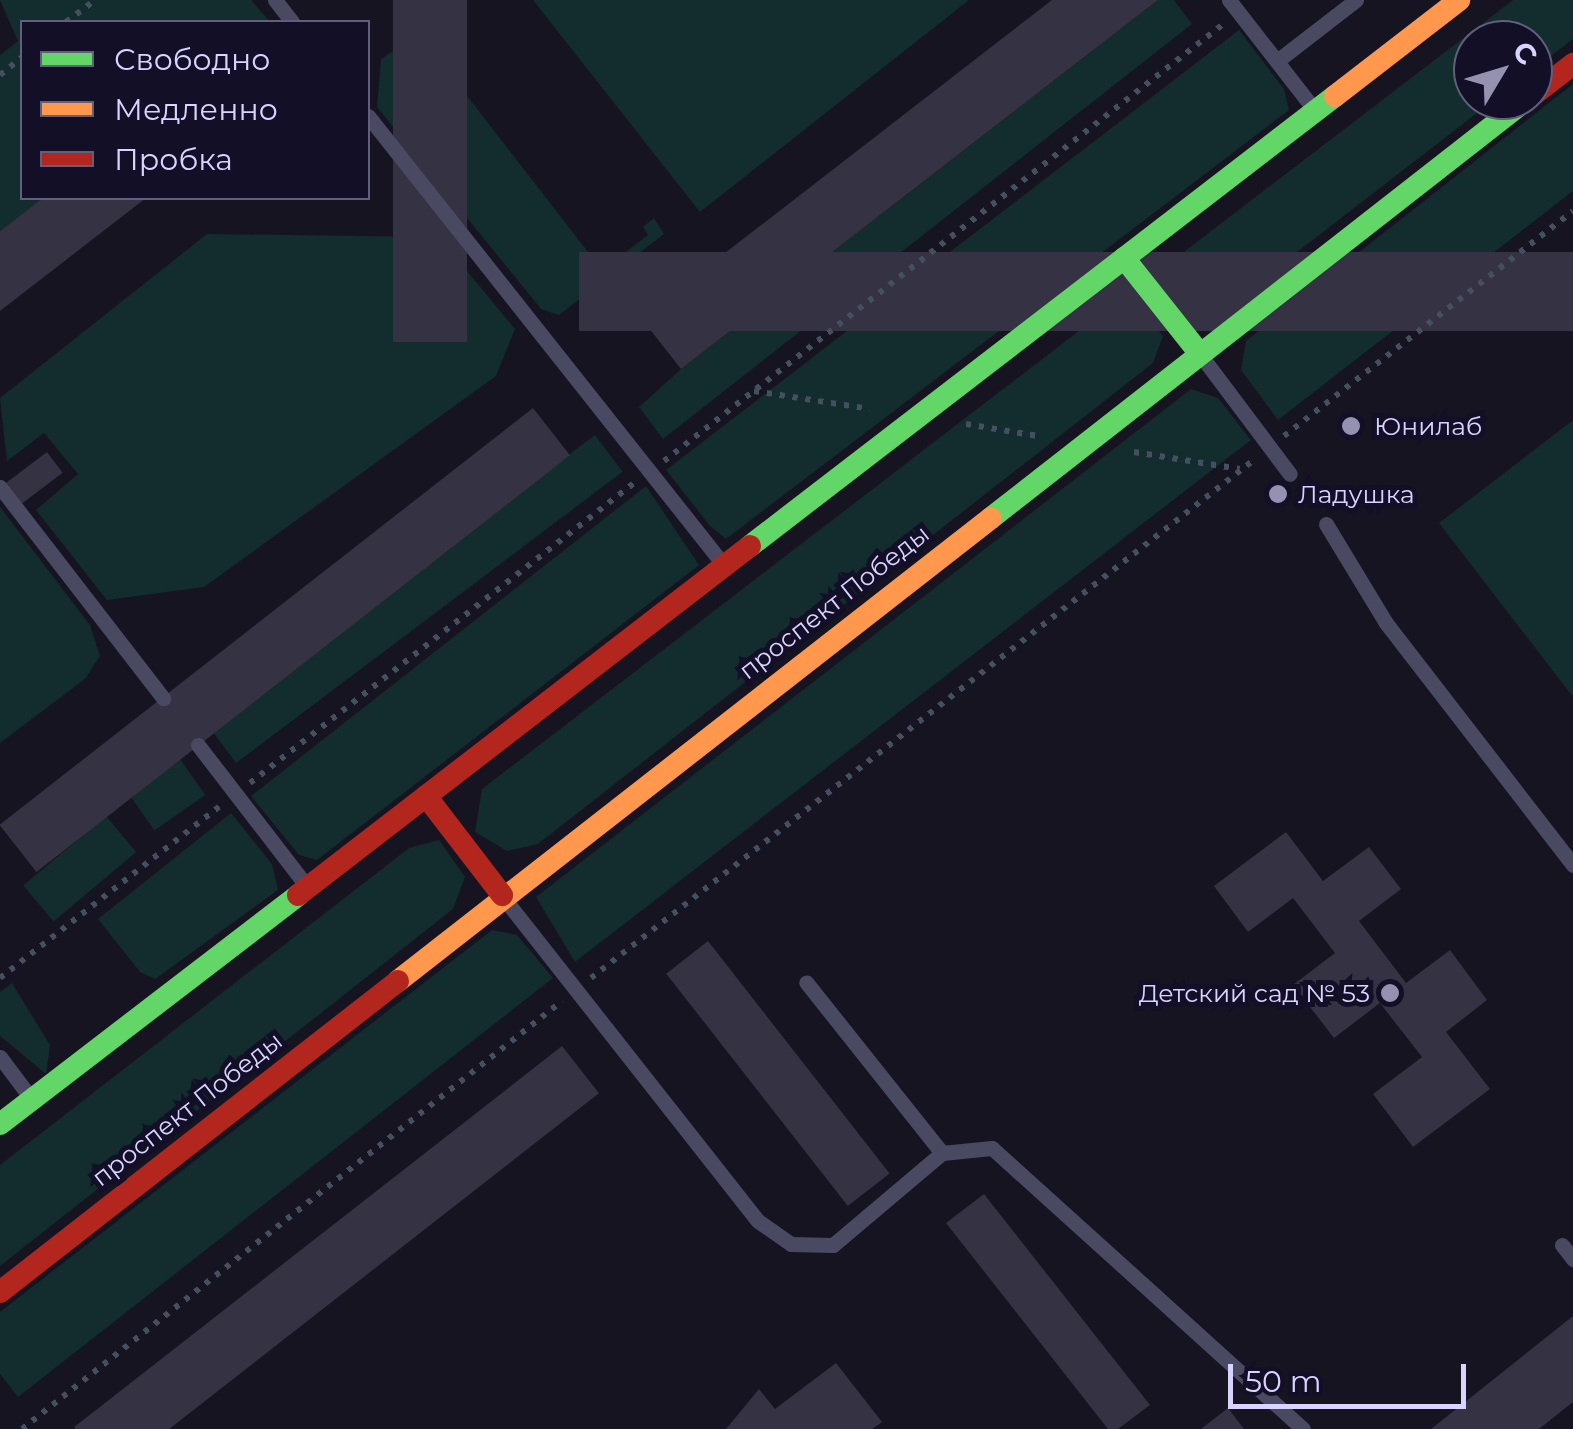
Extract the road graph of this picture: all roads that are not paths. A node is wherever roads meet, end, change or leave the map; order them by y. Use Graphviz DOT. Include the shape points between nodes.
graph roads {
  1 [pos="275,0"];
  2 [pos="1356,0"];
  3 [pos="1458,0"];
  4 [pos="1233,6"];
  5 [pos="290,20"];
  6 [pos="1276,62"];
  7 [pos="1573,64"];
  8 [pos="1553,80"];
  9 [pos="1315,111"];
  10 [pos="370,119"];
  11 [pos="1500,120"];
  12 [pos="1124,258"];
  13 [pos="1200,354"];
  14 [pos="1290,474"];
  15 [pos="0,487"];
  16 [pos="1326,524"];
  17 [pos="724,566"];
  18 [pos="163,698"];
  19 [pos="198,745"];
  20 [pos="426,796"];
  21 [pos="1573,865"];
  22 [pos="308,888"];
  23 [pos="502,894"];
  24 [pos="806,982"];
  25 [pos="0,1057"];
  26 [pos="32,1100"];
  27 [pos="0,1124"];
  28 [pos="942,1153"];
  29 [pos="1562,1244"];
  30 [pos="1573,1259"];
  31 [pos="0,1292"];
  32 [pos="1303,1429"];
  1 -- 5 [label="lane"];
  2 -- 6 [label="lane"];
  3 -- 9 [label="main road"];
  4 -- 6 [label="lane"];
  6 -- 9 [label="lane"];
  7 -- 8 [label="main road"];
  9 -- 12 [label="main road"];
  10 -- 17 [label="lane"];
  11 -- 13 [label="main road, проспект Победы"];
  12 -- 13 [label="main road"];
  12 -- 17 [label="main road"];
  13 -- 14 [label="lane"];
  13 -- 23 [label="main road, проспект Победы"];
  15 -- 18 [label="lane"];
  16 -- 21 [label="lane" via="1386,623"];
  17 -- 20 [label="main road"];
  19 -- 22 [label="lane"];
  20 -- 22 [label="main road"];
  20 -- 23 [label="main road"];
  22 -- 26 [label="main road"];
  23 -- 28 [label="lane" via="758,1220 791,1244 833,1246"];
  23 -- 31 [label="main road, проспект Победы"];
  24 -- 28 [label="lane"];
  25 -- 26 [label="lane"];
  26 -- 27 [label="main road"];
  28 -- 32 [label="lane" via="992,1148"];
  29 -- 30 [label="lane"];
}
